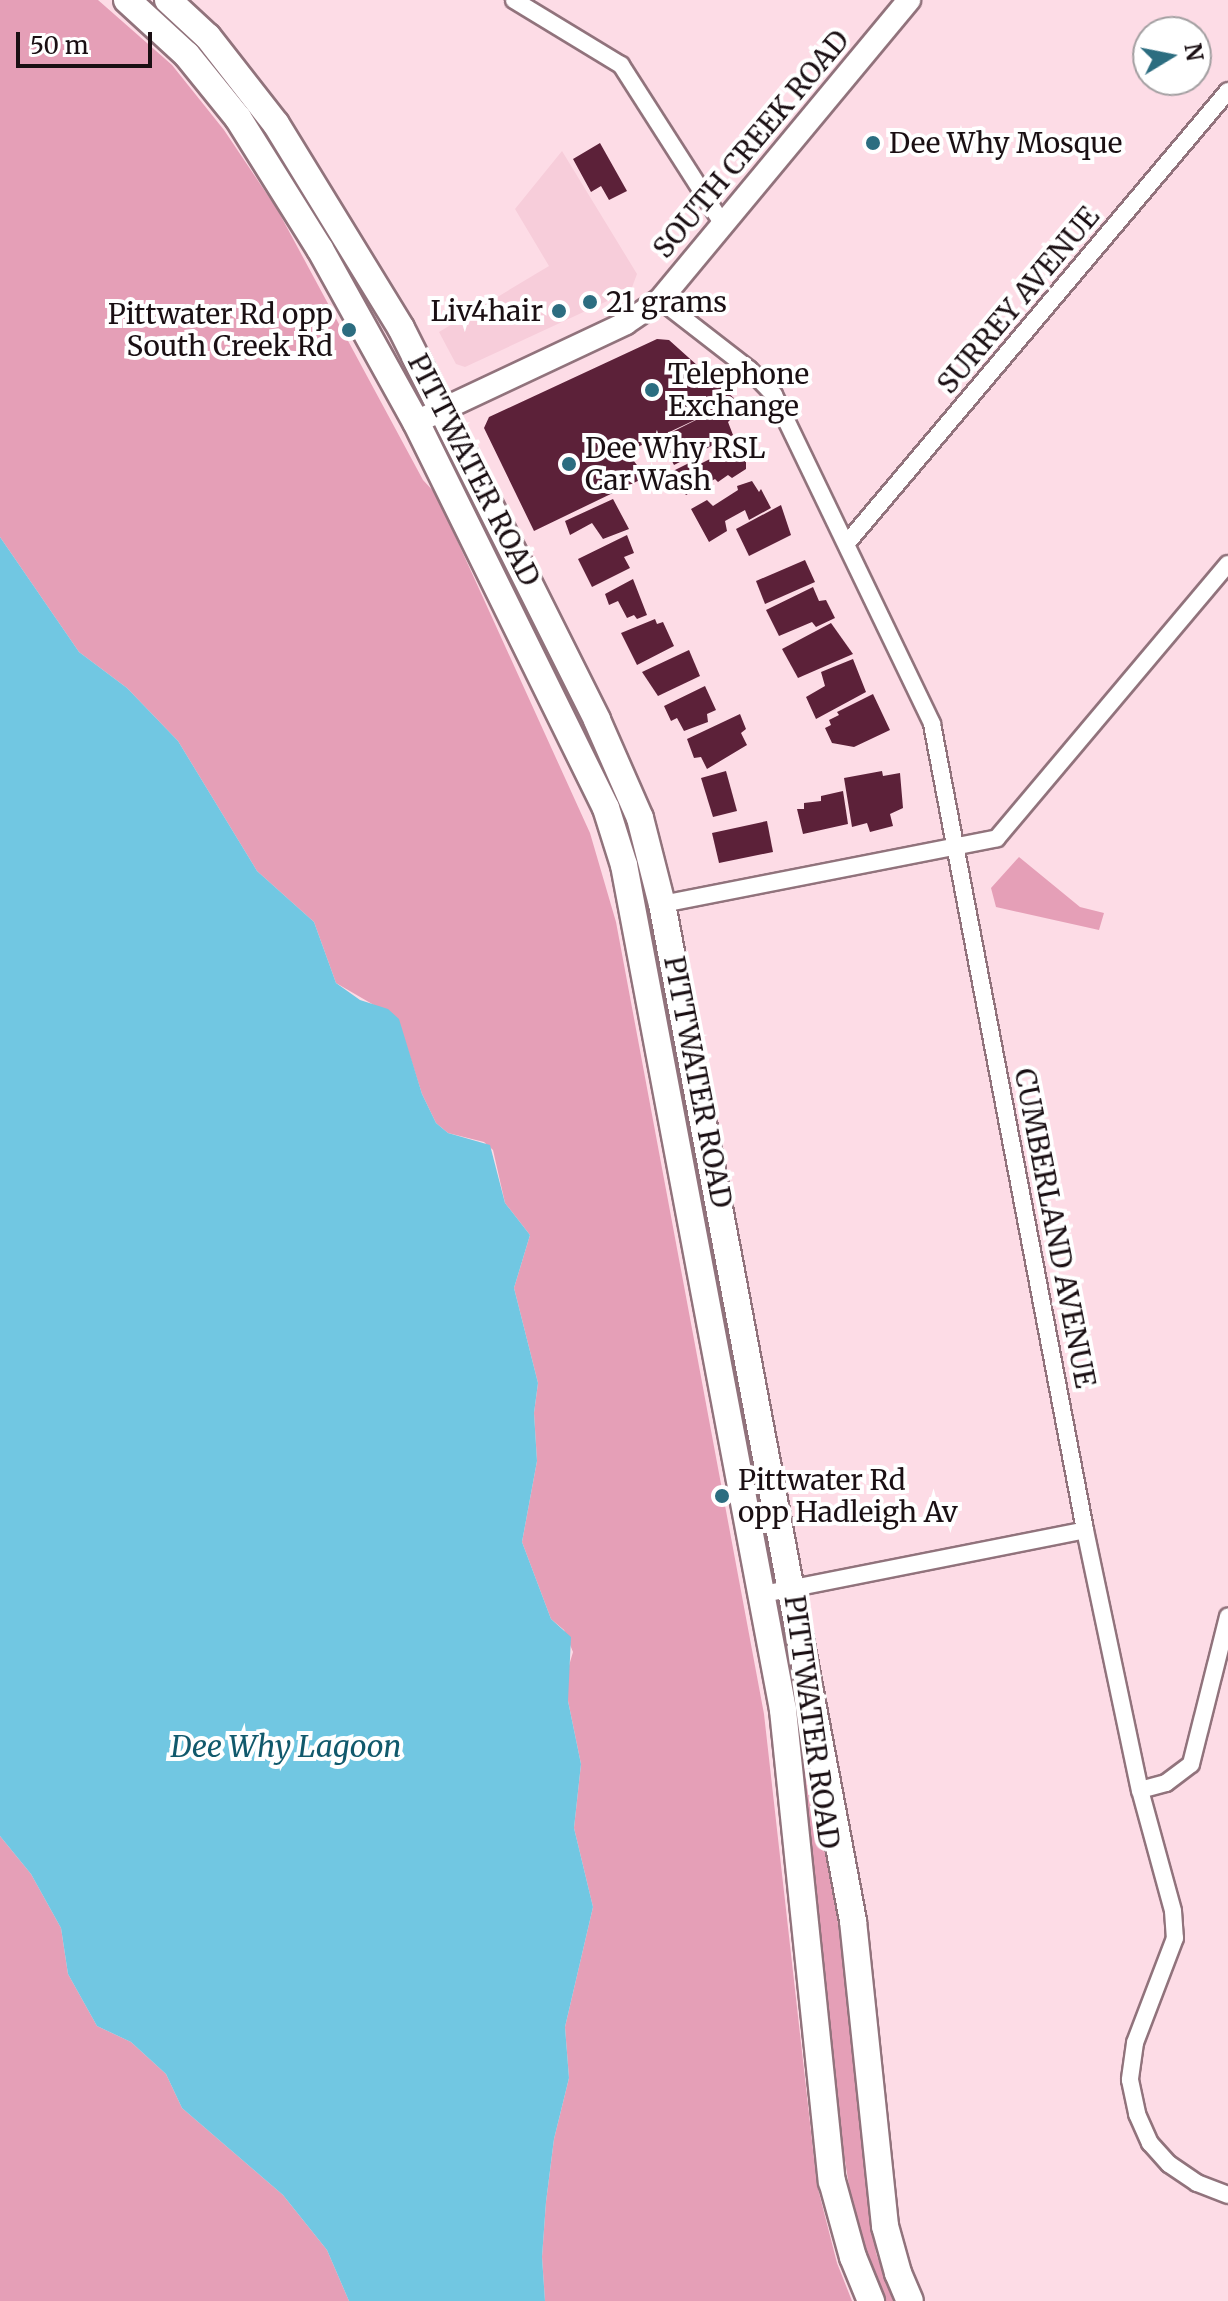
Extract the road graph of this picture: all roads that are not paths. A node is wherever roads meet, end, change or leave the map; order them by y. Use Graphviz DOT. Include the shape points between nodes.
graph roads {
  1 [pos="127,0"];
  2 [pos="168,0"];
  3 [pos="909,0"];
  4 [pos="527,3"];
  5 [pos="1228,91"];
  6 [pos="724,226"];
  7 [pos="660,300"];
  8 [pos="445,408"];
  9 [pos="416,422"];
  10 [pos="847,543"];
  11 [pos="1228,564"];
  12 [pos="958,849"];
  13 [pos="662,904"];
  14 [pos="1085,1530"];
  15 [pos="790,1588"];
  16 [pos="763,1594"];
  17 [pos="1228,1617"];
  18 [pos="1140,1790"];
  19 [pos="1228,2195"];
  20 [pos="871,2301"];
  21 [pos="910,2301"];
  1 -- 9 [label="highway, PITTWATER ROAD" via="187,55 238,118 320,249"];
  2 -- 8 [label="highway, PITTWATER ROAD" via="208,37 276,124"];
  3 -- 6 [label="main road, SOUTH CREEK ROAD"];
  4 -- 6 [label="street" via="621,65"];
  5 -- 10 [label="street, SURREY AVENUE"];
  6 -- 7 [label="main road, SOUTH CREEK ROAD"];
  7 -- 8 [label="main road, SOUTH CREEK ROAD" via="626,323"];
  7 -- 10 [label="street, CUMBERLAND AVENUE" via="774,395"];
  8 -- 9 [label="main road, SOUTH CREEK ROAD"];
  8 -- 13 [label="highway, PITTWATER ROAD" via="625,782 649,847"];
  9 -- 16 [label="highway, PITTWATER ROAD" via="582,755 624,865"];
  10 -- 12 [label="street, CUMBERLAND AVENUE" via="932,724"];
  11 -- 12 [label="street" via="997,838"];
  12 -- 13 [label="street"];
  12 -- 14 [label="street, CUMBERLAND AVENUE"];
  13 -- 15 [label="highway, PITTWATER ROAD"];
  14 -- 15 [label="street"];
  14 -- 18 [label="street, CUMBERLAND AVENUE"];
  15 -- 16 [label="street"];
  15 -- 21 [label="highway, PITTWATER ROAD" via="853,1921 885,2226"];
  16 -- 20 [label="highway, PITTWATER ROAD" via="783,1710 832,2181"];
  17 -- 18 [label="street" via="1191,1764 1166,1783"];
  18 -- 19 [label="street, CUMBERLAND AVENUE" via="1173,1911 1175,1938 1135,2043 1130,2080 1137,2114 1150,2143 1169,2164"];
}
